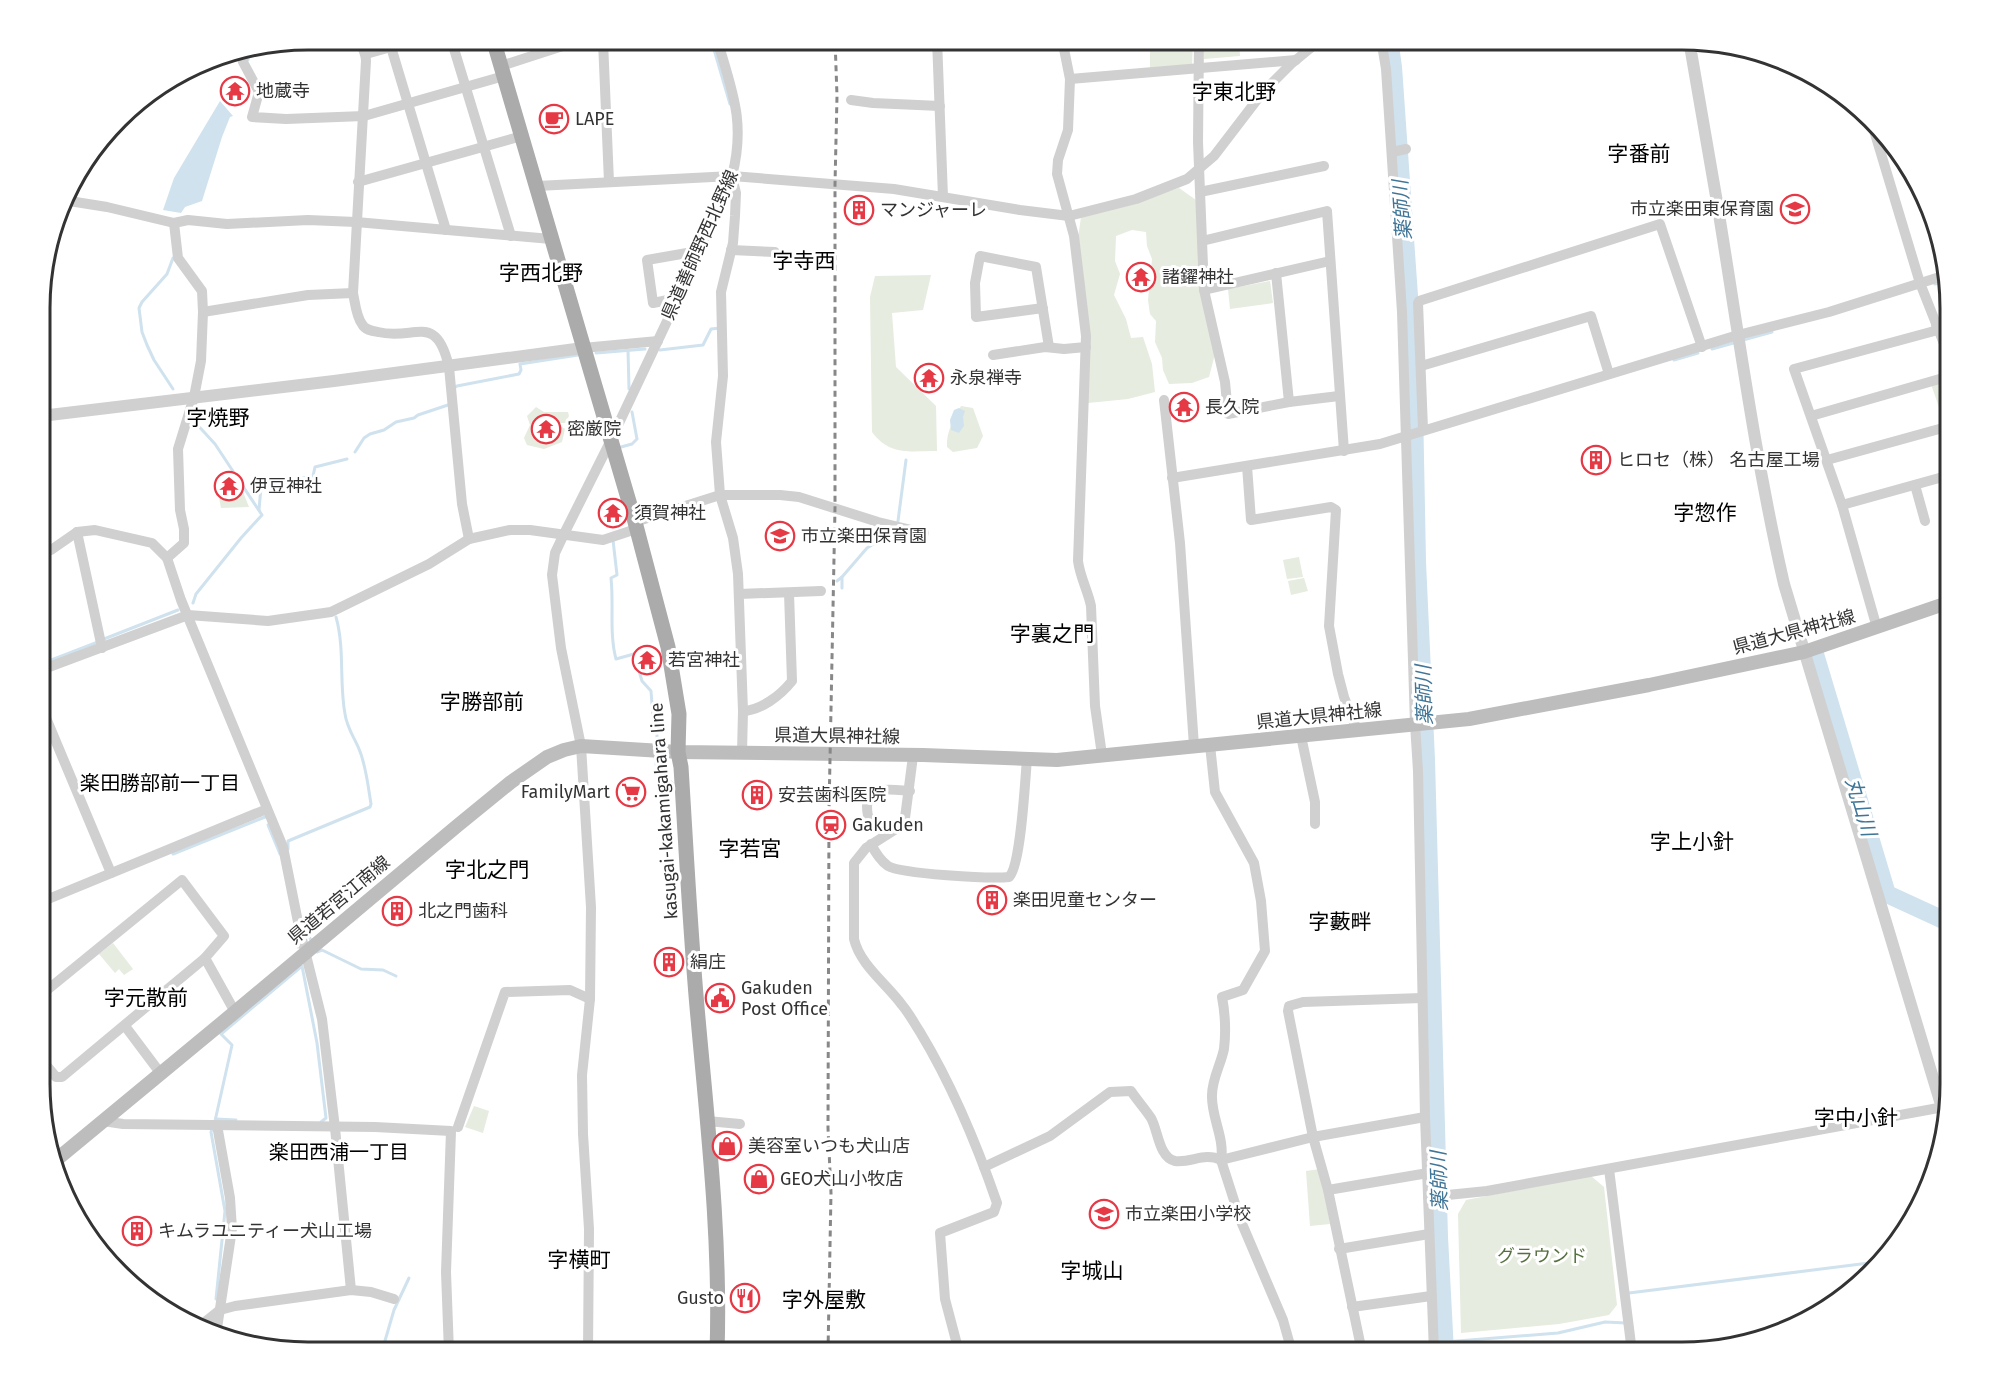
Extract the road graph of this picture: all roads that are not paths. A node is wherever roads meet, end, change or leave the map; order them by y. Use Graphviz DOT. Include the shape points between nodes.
graph roads {
  1 [pos="363,50"];
  2 [pos="380,50"];
  3 [pos="392,50"];
  4 [pos="455,50"];
  5 [pos="496,50"];
  6 [pos="555,50"];
  7 [pos="603,50"];
  8 [pos="720,50"];
  9 [pos="938,50"];
  10 [pos="1064,50"];
  11 [pos="1199,50"];
  12 [pos="1306,50"];
  13 [pos="1383,50"];
  14 [pos="1691,50"];
  15 [pos="366,54"];
  16 [pos="243,58"];
  17 [pos="1296,60"];
  18 [pos="1198,69"];
  19 [pos="503,71"];
  20 [pos="1070,79"];
  21 [pos="466,87"];
  22 [pos="851,100"];
  23 [pos="406,103"];
  24 [pos="940,106"];
  25 [pos="364,116"];
  26 [pos="522,136"];
  27 [pos="1875,137"];
  28 [pos="484,146"];
  29 [pos="1406,149"];
  30 [pos="1392,152"];
  31 [pos="425,163"];
  32 [pos="1324,166"];
  33 [pos="1200,169"];
  34 [pos="732,176"];
  35 [pos="358,182"];
  36 [pos="609,182"];
  37 [pos="537,186"];
  38 [pos="1200,192"];
  39 [pos="943,197"];
  40 [pos="72,202"];
  41 [pos="1069,216"];
  42 [pos="357,222"];
  43 [pos="174,223"];
  44 [pos="446,230"];
  45 [pos="511,236"];
  46 [pos="551,239"];
  47 [pos="1203,242"];
  48 [pos="731,249"];
  49 [pos="775,252"];
  50 [pos="695,259"];
  51 [pos="1330,261"];
  52 [pos="1276,273"];
  53 [pos="1938,277"];
  54 [pos="1920,283"];
  55 [pos="1204,290"];
  56 [pos="353,293"];
  57 [pos="678,298"];
  58 [pos="1043,308"];
  59 [pos="203,312"];
  60 [pos="1940,325"];
  61 [pos="1937,327"];
  62 [pos="1940,334"];
  63 [pos="1738,335"];
  64 [pos="658,341"];
  65 [pos="1086,347"];
  66 [pos="1702,347"];
  67 [pos="583,348"];
  68 [pos="1049,348"];
  69 [pos="993,355"];
  70 [pos="1421,366"];
  71 [pos="449,367"];
  72 [pos="1609,374"];
  73 [pos="1940,379"];
  74 [pos="1339,396"];
  75 [pos="194,398"];
  76 [pos="1164,400"];
  77 [pos="1289,402"];
  78 [pos="50,415"];
  79 [pos="1811,416"];
  80 [pos="1422,429"];
  81 [pos="1940,429"];
  82 [pos="1406,437"];
  83 [pos="610,442"];
  84 [pos="1344,451"];
  85 [pos="1827,460"];
  86 [pos="1247,466"];
  87 [pos="1173,478"];
  88 [pos="1940,478"];
  89 [pos="1915,485"];
  90 [pos="720,495"];
  91 [pos="1842,505"];
  92 [pos="1925,521"];
  93 [pos="635,526"];
  94 [pos="77,532"];
  95 [pos="924,533"];
  96 [pos="564,534"];
  97 [pos="469,539"];
  98 [pos="50,550"];
  99 [pos="167,558"];
  100 [pos="821,591"];
  101 [pos="789,593"];
  102 [pos="739,594"];
  103 [pos="1940,606"];
  104 [pos="188,615"];
  105 [pos="1877,628"];
  106 [pos="101,642"];
  107 [pos="1804,652"];
  108 [pos="50,666"];
  109 [pos="743,711"];
  110 [pos="1415,724"];
  111 [pos="50,727"];
  112 [pos="1357,730"];
  113 [pos="1301,736"];
  114 [pos="1210,745"];
  115 [pos="581,746"];
  116 [pos="1194,746"];
  117 [pos="678,752"];
  118 [pos="742,753"];
  119 [pos="1102,755"];
  120 [pos="913,756"];
  121 [pos="1027,759"];
  122 [pos="910,791"];
  123 [pos="267,809"];
  124 [pos="1315,824"];
  125 [pos="886,836"];
  126 [pos="871,844"];
  127 [pos="111,873"];
  128 [pos="50,898"];
  129 [pos="305,951"];
  130 [pos="205,958"];
  131 [pos="50,988"];
  132 [pos="1422,998"];
  133 [pos="590,999"];
  134 [pos="235,1012"];
  135 [pos="125,1026"];
  136 [pos="50,1070"];
  137 [pos="161,1074"];
  138 [pos="1940,1088"];
  139 [pos="1939,1108"];
  140 [pos="1425,1117"];
  141 [pos="103,1121"];
  142 [pos="707,1121"];
  143 [pos="740,1124"];
  144 [pos="214,1125"];
  145 [pos="458,1127"];
  146 [pos="335,1128"];
  147 [pos="1313,1137"];
  148 [pos="60,1156"];
  149 [pos="1221,1160"];
  150 [pos="984,1167"];
  151 [pos="1609,1169"];
  152 [pos="1428,1173"];
  153 [pos="1328,1190"];
  154 [pos="1431,1197"];
  155 [pos="1428,1234"];
  156 [pos="1339,1249"];
  157 [pos="351,1290"];
  158 [pos="1431,1296"];
  159 [pos="394,1299"];
  160 [pos="1352,1307"];
  161 [pos="220,1310"];
  162 [pos="206,1321"];
  163 [pos="218,1325"];
  164 [pos="449,1342"];
  165 [pos="588,1342"];
  166 [pos="717,1342"];
  167 [pos="956,1342"];
  168 [pos="1289,1342"];
  169 [pos="1360,1342"];
  170 [pos="1433,1342"];
  171 [pos="1631,1342"];
  1 -- 15 [label="street"];
  2 -- 15 [label="street"];
  3 -- 23 [label="street"];
  4 -- 21 [label="street"];
  5 -- 19 [label="main road, kasugai-kakamigahara line"];
  6 -- 19 [label="street"];
  7 -- 36 [label="street"];
  8 -- 34 [label="street, 県道善師野西北野線" via="738,121 737,159"];
  9 -- 24 [label="street"];
  10 -- 20 [label="street"];
  11 -- 18 [label="street"];
  12 -- 17 [label="street"];
  13 -- 30 [label="street"];
  14 -- 63 [label="street"];
  15 -- 25 [label="street"];
  16 -- 25 [label="street" via="259,92 252,117"];
  17 -- 18 [label="street"];
  17 -- 33 [label="street" via="1263,92"];
  18 -- 20 [label="street"];
  18 -- 33 [label="street"];
  19 -- 21 [label="street"];
  19 -- 26 [label="main road, kasugai-kakamigahara line"];
  20 -- 41 [label="street" via="1068,130 1057,168"];
  21 -- 23 [label="street"];
  21 -- 28 [label="street"];
  22 -- 24 [label="street"];
  23 -- 25 [label="street"];
  23 -- 31 [label="street"];
  24 -- 39 [label="street"];
  25 -- 35 [label="street"];
  26 -- 28 [label="street"];
  26 -- 37 [label="main road, kasugai-kakamigahara line"];
  27 -- 54 [label="street"];
  28 -- 31 [label="street"];
  28 -- 45 [label="street"];
  29 -- 30 [label="street"];
  30 -- 82 [label="street"];
  31 -- 35 [label="street"];
  31 -- 44 [label="street"];
  32 -- 38 [label="street"];
  33 -- 38 [label="street"];
  33 -- 41 [label="street" via="1170,187"];
  34 -- 36 [label="street"];
  34 -- 39 [label="street" via="883,187"];
  34 -- 48 [label="street" via="736,193"];
  34 -- 50 [label="street, 県道善師野西北野線"];
  35 -- 42 [label="street"];
  36 -- 37 [label="street"];
  37 -- 46 [label="main road, kasugai-kakamigahara line"];
  38 -- 47 [label="street"];
  39 -- 41 [label="street"];
  40 -- 43 [label="street"];
  41 -- 65 [label="street"];
  42 -- 43 [label="street"];
  42 -- 44 [label="street"];
  42 -- 56 [label="street"];
  43 -- 59 [label="street" via="178,258 202,291"];
  44 -- 45 [label="street"];
  45 -- 46 [label="street"];
  46 -- 67 [label="main road, kasugai-kakamigahara line"];
  47 -- 51 [label="street" via="1327,211"];
  47 -- 55 [label="street"];
  48 -- 49 [label="street"];
  48 -- 90 [label="street" via="721,301 723,376 716,442"];
  50 -- 57 [label="street, 県道善師野西北野線"];
  50 -- 57 [label="street" via="687,253 647,260 653,303"];
  51 -- 52 [label="street"];
  51 -- 74 [label="street"];
  52 -- 55 [label="street"];
  52 -- 77 [label="street"];
  53 -- 54 [label="street"];
  54 -- 61 [label="street"];
  54 -- 63 [label="street"];
  55 -- 77 [label="street" via="1225,382 1228,414"];
  56 -- 59 [label="street"];
  56 -- 71 [label="street" via="361,324 385,334 426,332 437,337"];
  57 -- 64 [label="street, 県道善師野西北野線"];
  58 -- 58 [label="street" via="1036,267 980,256 975,284 976,317"];
  58 -- 68 [label="street"];
  59 -- 75 [label="street" via="201,361"];
  60 -- 61 [label="street"];
  61 -- 62 [label="street"];
  61 -- 79 [label="street" via="1794,369"];
  63 -- 66 [label="street"];
  63 -- 107 [label="street" via="1767,510"];
  64 -- 67 [label="street"];
  64 -- 83 [label="street, 県道善師野西北野線"];
  65 -- 68 [label="street"];
  65 -- 119 [label="street" via="1078,561 1091,606 1095,706"];
  66 -- 70 [label="street" via="1660,224 1418,302"];
  66 -- 72 [label="street"];
  67 -- 71 [label="street"];
  67 -- 83 [label="main road, kasugai-kakamigahara line"];
  68 -- 69 [label="street"];
  70 -- 72 [label="street" via="1591,316"];
  70 -- 80 [label="street"];
  71 -- 75 [label="street"];
  71 -- 97 [label="street"];
  72 -- 80 [label="street"];
  73 -- 79 [label="street"];
  74 -- 77 [label="street"];
  74 -- 84 [label="street"];
  75 -- 78 [label="street"];
  75 -- 99 [label="street" via="178,449 184,543"];
  76 -- 87 [label="street"];
  79 -- 85 [label="street"];
  80 -- 82 [label="street"];
  81 -- 85 [label="street"];
  82 -- 84 [label="street"];
  82 -- 110 [label="street"];
  83 -- 93 [label="main road, kasugai-kakamigahara line"];
  83 -- 96 [label="street, 県道善師野西北野線"];
  84 -- 86 [label="street"];
  85 -- 91 [label="street"];
  86 -- 87 [label="street"];
  86 -- 112 [label="street" via="1251,520 1331,507 1336,510 1329,626 1340,682"];
  87 -- 116 [label="street"];
  88 -- 89 [label="street"];
  89 -- 91 [label="street"];
  89 -- 92 [label="street"];
  90 -- 93 [label="street"];
  90 -- 95 [label="street" via="799,497"];
  90 -- 102 [label="street" via="733,538"];
  91 -- 105 [label="street"];
  93 -- 96 [label="street" via="603,540"];
  93 -- 117 [label="main road, kasugai-kakamigahara line" via="668,647 679,714"];
  94 -- 98 [label="street"];
  94 -- 99 [label="street" via="95,530 152,543"];
  94 -- 106 [label="street"];
  96 -- 97 [label="street" via="510,530"];
  96 -- 115 [label="street, 県道善師野西北野線" via="555,553 553,583 561,648"];
  97 -- 104 [label="street" via="429,564 331,612 268,621"];
  99 -- 104 [label="street"];
  100 -- 101 [label="street"];
  101 -- 102 [label="street"];
  101 -- 109 [label="street" via="792,681 756,710"];
  102 -- 109 [label="street"];
  103 -- 105 [label="main road, 県道大県神社線"];
  104 -- 106 [label="street"];
  104 -- 123 [label="street"];
  105 -- 107 [label="main road, 県道大県神社線"];
  106 -- 108 [label="street"];
  107 -- 110 [label="main road, 県道大県神社線" via="1469,719"];
  107 -- 138 [label="street"];
  109 -- 118 [label="street"];
  110 -- 112 [label="main road, 県道大県神社線"];
  110 -- 132 [label="street"];
  111 -- 127 [label="street"];
  112 -- 113 [label="main road, 県道大県神社線"];
  113 -- 114 [label="main road, 県道大県神社線"];
  113 -- 124 [label="street" via="1315,802"];
  114 -- 116 [label="main road, 県道大県神社線"];
  114 -- 149 [label="street" via="1215,792 1254,863 1262,900 1265,951 1243,990 1222,997 1224,1049 1212,1095 1223,1150"];
  115 -- 117 [label="main road, 県道若宮江南線"];
  115 -- 129 [label="main road, 県道若宮江南線" via="547,757 512,782"];
  115 -- 133 [label="street, 県道善師野西北野線" via="591,907"];
  116 -- 119 [label="main road, 県道大県神社線"];
  117 -- 118 [label="main road, 県道大県神社線"];
  117 -- 142 [label="main road, kasugai-kakamigahara line"];
  118 -- 120 [label="main road, 県道大県神社線"];
  119 -- 121 [label="main road, 県道大県神社線"];
  120 -- 121 [label="main road, 県道大県神社線"];
  120 -- 122 [label="street"];
  121 -- 126 [label="street" via="1018,853 1009,877 898,869 887,865"];
  122 -- 125 [label="street" via="905,818"];
  122 -- 125 [label="street" via="880,790 868,801 869,819"];
  123 -- 127 [label="street"];
  123 -- 129 [label="street" via="283,847"];
  125 -- 126 [label="street"];
  126 -- 150 [label="street" via="854,863 856,947 921,1034"];
  127 -- 128 [label="street"];
  129 -- 134 [label="main road, 県道若宮江南線"];
  129 -- 146 [label="street" via="322,1019"];
  130 -- 131 [label="street" via="224,936 183,880"];
  130 -- 134 [label="street"];
  130 -- 135 [label="street"];
  132 -- 140 [label="street"];
  132 -- 147 [label="street" via="1314,1001 1289,1006"];
  133 -- 145 [label="street" via="570,990 505,992"];
  133 -- 165 [label="street, 県道善師野西北野線" via="582,1075 589,1229"];
  134 -- 137 [label="main road, 県道若宮江南線"];
  135 -- 136 [label="street" via="62,1077 56,1077"];
  135 -- 137 [label="street"];
  137 -- 141 [label="main road, 県道若宮江南線"];
  139 -- 151 [label="street"];
  140 -- 147 [label="street"];
  140 -- 152 [label="street"];
  141 -- 144 [label="street"];
  141 -- 148 [label="main road, 県道若宮江南線"];
  142 -- 143 [label="street"];
  142 -- 166 [label="main road, kasugai-kakamigahara line"];
  144 -- 146 [label="street"];
  144 -- 161 [label="street" via="230,1198 232,1228"];
  146 -- 157 [label="street"];
  146 -- 164 [label="street" via="451,1131 446,1272"];
  147 -- 149 [label="street"];
  147 -- 153 [label="street"];
  149 -- 150 [label="street" via="1214,1156 1181,1161 1168,1158 1152,1119 1131,1091 1110,1092 1050,1136"];
  149 -- 168 [label="street"];
  150 -- 167 [label="street" via="997,1203 994,1212 940,1233 945,1299"];
  151 -- 154 [label="street"];
  151 -- 171 [label="street"];
  152 -- 153 [label="street"];
  152 -- 154 [label="street"];
  153 -- 156 [label="street"];
  154 -- 155 [label="street"];
  155 -- 156 [label="street"];
  155 -- 158 [label="street"];
  156 -- 160 [label="street"];
  157 -- 159 [label="street"];
  157 -- 161 [label="street"];
  158 -- 160 [label="street"];
  158 -- 170 [label="street"];
  160 -- 169 [label="street"];
  161 -- 162 [label="street"];
  161 -- 163 [label="street"];
}
